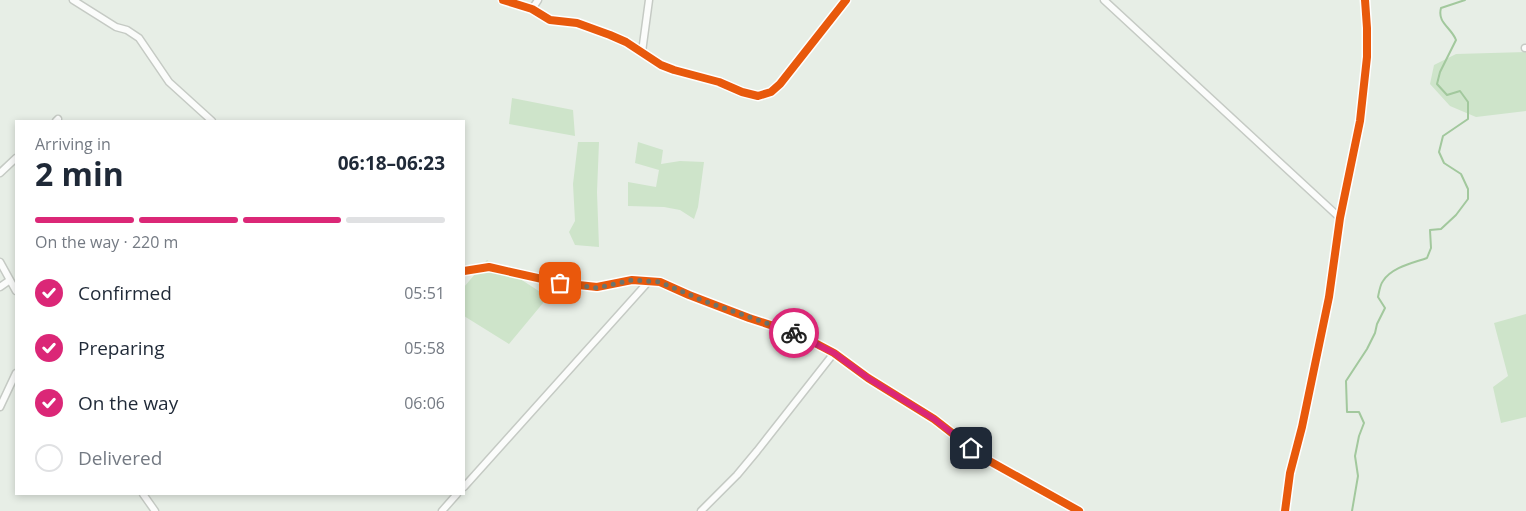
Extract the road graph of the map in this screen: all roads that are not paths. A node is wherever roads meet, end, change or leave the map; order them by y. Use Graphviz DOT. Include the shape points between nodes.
graph roads {
  1 [pos="73,0"];
  2 [pos="503,0"];
  3 [pos="538,0"];
  4 [pos="648,0"];
  5 [pos="846,0"];
  6 [pos="1104,0"];
  7 [pos="1365,0"];
  8 [pos="532,9"];
  9 [pos="642,52"];
  10 [pos="211,120"];
  11 [pos="15,159"];
  12 [pos="0,174"];
  13 [pos="1340,218"];
  14 [pos="0,262"];
  15 [pos="465,271"];
  16 [pos="10,280"];
  17 [pos="649,281"];
  18 [pos="0,287"];
  19 [pos="15,289"];
  20 [pos="834,353"];
  21 [pos="15,375"];
  22 [pos="0,407"];
  23 [pos="465,486"];
  24 [pos="144,495"];
  25 [pos="456,495"];
  26 [pos="155,511"];
  27 [pos="442,511"];
  28 [pos="700,511"];
  29 [pos="1079,511"];
  30 [pos="1285,511"];
  1 -- 10 [label="street" via="140,38 169,82"];
  2 -- 8 [label="street"];
  3 -- 8 [label="street"];
  4 -- 9 [label="street"];
  5 -- 9 [label="street" via="780,84 771,92 758,96 674,70"];
  6 -- 13 [label="street"];
  7 -- 13 [label="street" via="1367,57 1360,121"];
  8 -- 9 [label="street" via="550,20 577,23 610,35"];
  11 -- 12 [label="street"];
  13 -- 30 [label="street" via="1329,297 1290,473"];
  14 -- 16 [label="street"];
  15 -- 17 [label="street" via="489,267 597,288 632,280"];
  16 -- 18 [label="street"];
  16 -- 19 [label="street"];
  17 -- 20 [label="street" via="660,282 798,334"];
  17 -- 23 [label="street"];
  20 -- 28 [label="street" via="758,451"];
  20 -- 29 [label="street" via="934,419 984,458"];
  21 -- 22 [label="street"];
  24 -- 26 [label="street"];
  25 -- 27 [label="street"];
}
